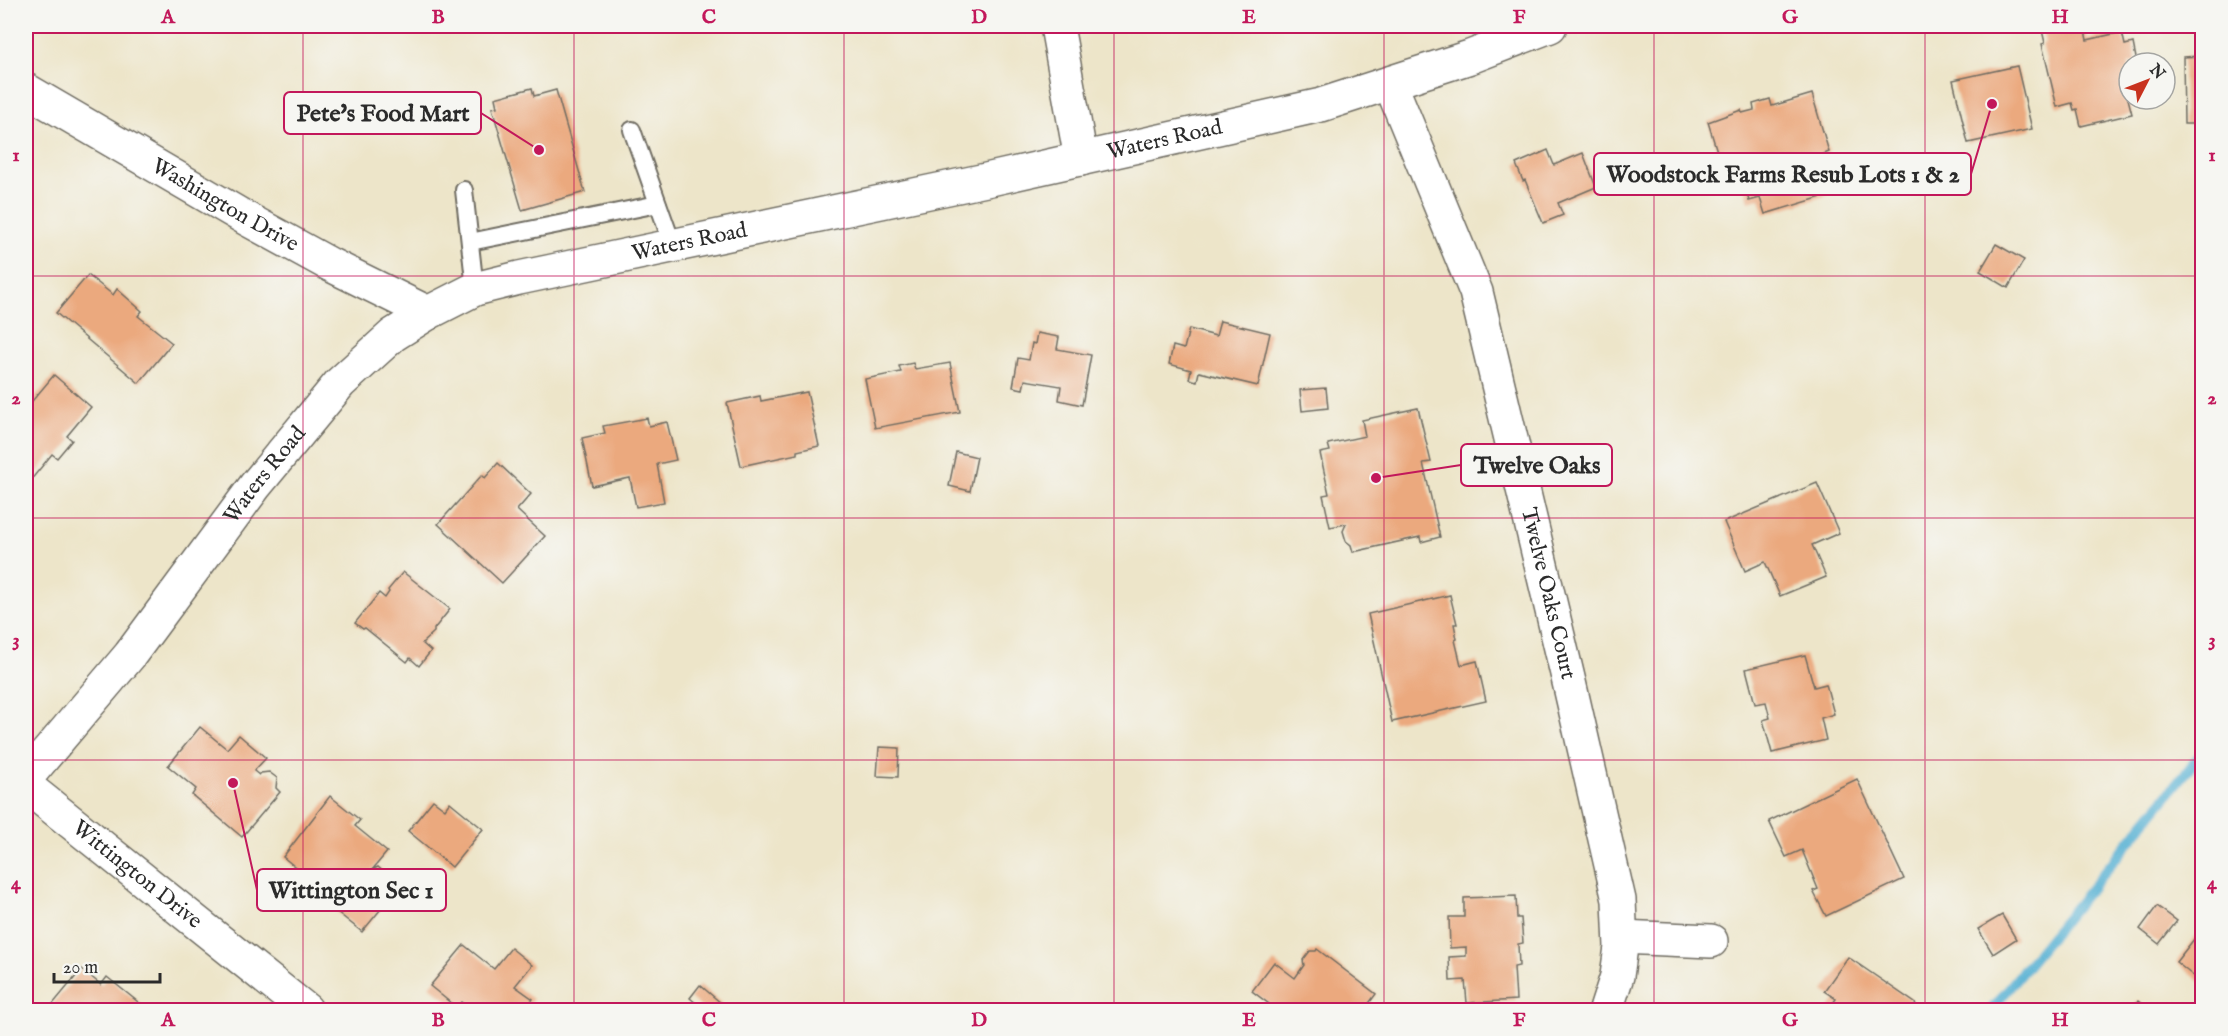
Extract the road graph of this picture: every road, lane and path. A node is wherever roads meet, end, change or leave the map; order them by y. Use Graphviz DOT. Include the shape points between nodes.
graph roads {
  1 [pos="1057,26"];
  2 [pos="1550,26"];
  3 [pos="1390,83"];
  4 [pos="26,90"];
  5 [pos="632,130"];
  6 [pos="1081,159"];
  7 [pos="464,190"];
  8 [pos="658,204"];
  9 [pos="470,242"];
  10 [pos="672,246"];
  11 [pos="476,290"];
  12 [pos="428,313"];
  13 [pos="26,778"];
  14 [pos="26,786"];
  15 [pos="1621,937"];
  16 [pos="1711,942"];
  17 [pos="306,1011"];
  18 [pos="1605,1011"];
  1 -- 6 [label="street"];
  2 -- 3 [label="street, Waters Road"];
  3 -- 6 [label="street, Waters Road" via="1321,105"];
  3 -- 15 [label="street, Twelve Oaks Court" via="1484,318 1619,900"];
  4 -- 12 [label="street, Washington Drive" via="247,219"];
  5 -- 8 [label="lane"];
  6 -- 10 [label="street, Waters Road"];
  7 -- 9 [label="lane"];
  8 -- 9 [label="lane"];
  8 -- 10 [label="lane"];
  9 -- 11 [label="lane"];
  10 -- 11 [label="street, Waters Road"];
  11 -- 12 [label="street, Waters Road"];
  12 -- 13 [label="street, Waters Road" via="393,335 310,416 130,655"];
  14 -- 17 [label="street, Wittington Drive"];
  15 -- 16 [label="street"];
  15 -- 18 [label="street, Twelve Oaks Court" via="1617,976"];
}
